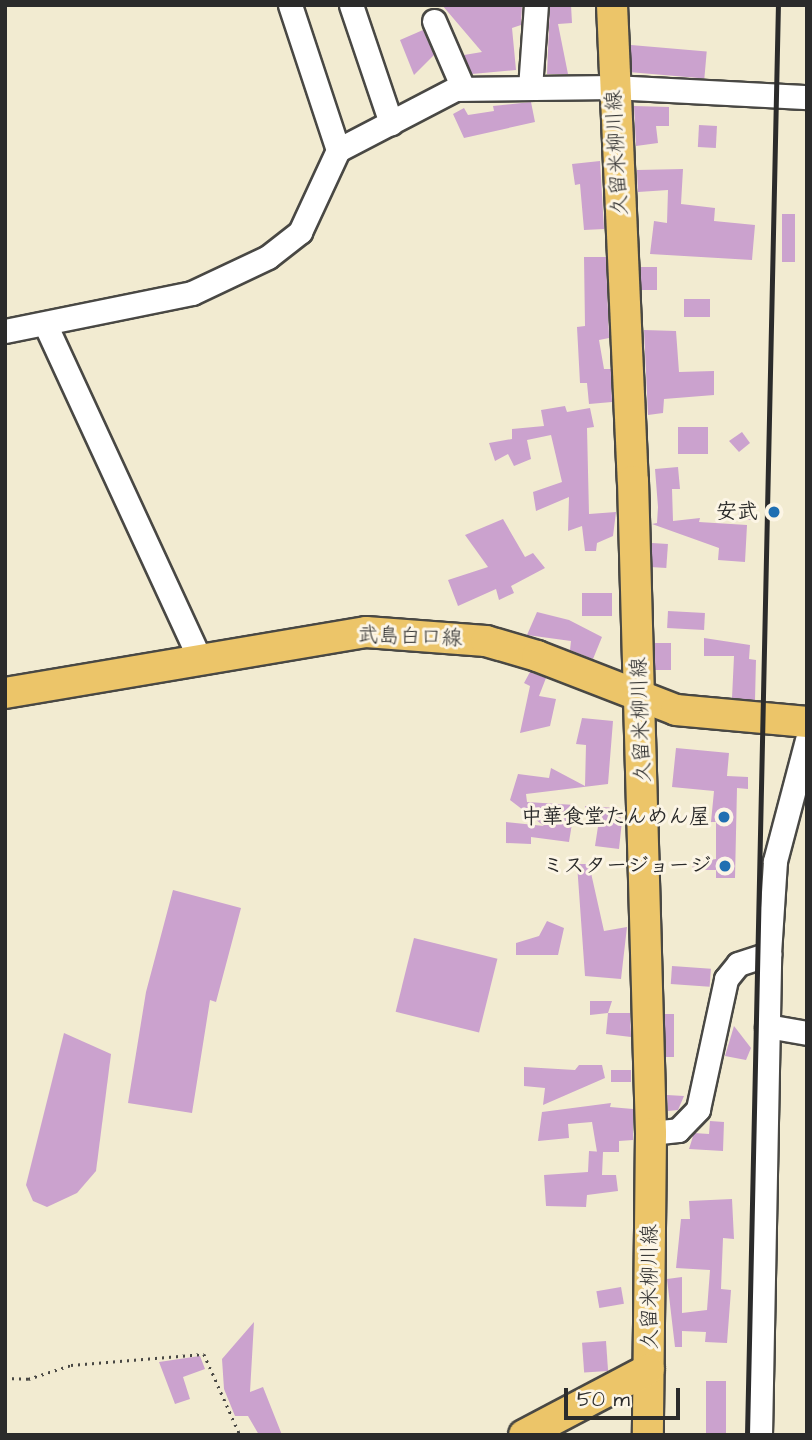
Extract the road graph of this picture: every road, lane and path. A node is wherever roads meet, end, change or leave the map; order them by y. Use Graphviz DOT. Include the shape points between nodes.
graph roads {
  1 [pos="290,5"];
  2 [pos="351,5"];
  3 [pos="536,5"];
  4 [pos="612,5"];
  5 [pos="434,21"];
  6 [pos="614,87"];
  7 [pos="463,88"];
  8 [pos="530,88"];
  9 [pos="807,97"];
  10 [pos="391,123"];
  11 [pos="338,150"];
  12 [pos="46,326"];
  13 [pos="5,331"];
  14 [pos="200,660"];
  15 [pos="5,693"];
  16 [pos="640,698"];
  17 [pos="807,722"];
  18 [pos="807,740"];
  19 [pos="769,954"];
  20 [pos="767,1026"];
  21 [pos="807,1032"];
  22 [pos="651,1133"];
  23 [pos="649,1369"];
  24 [pos="5,1378"];
  25 [pos="240,1435"];
  26 [pos="524,1435"];
  27 [pos="648,1435"];
  28 [pos="760,1435"];
  1 -- 11 [label="street"];
  2 -- 10 [label="street"];
  3 -- 8 [label="street"];
  4 -- 6 [label="main road, 久留米柳川線"];
  5 -- 7 [label="street"];
  6 -- 8 [label="street"];
  6 -- 9 [label="street"];
  6 -- 16 [label="main road, 久留米柳川線"];
  7 -- 8 [label="street"];
  7 -- 10 [label="street"];
  10 -- 11 [label="street"];
  11 -- 12 [label="street" via="300,232 268,257 192,293"];
  12 -- 13 [label="street"];
  12 -- 14 [label="street"];
  14 -- 15 [label="main road, 武島白口線"];
  14 -- 16 [label="main road, 武島白口線" via="366,632 443,636 486,641 537,656"];
  16 -- 17 [label="main road, 武島白口線" via="676,710"];
  16 -- 22 [label="main road, 久留米柳川線"];
  18 -- 19 [label="street" via="775,860"];
  19 -- 20 [label="street"];
  19 -- 22 [label="street" via="738,964 726,979 698,1110 678,1130"];
  20 -- 21 [label="street"];
  20 -- 28 [label="street"];
  22 -- 23 [label="main road, 久留米柳川線"];
  23 -- 26 [label="main road"];
  23 -- 27 [label="main road, 久留米柳川線"];
  24 -- 25 [label="path" via="28,1379 71,1366 204,1354"];
}
